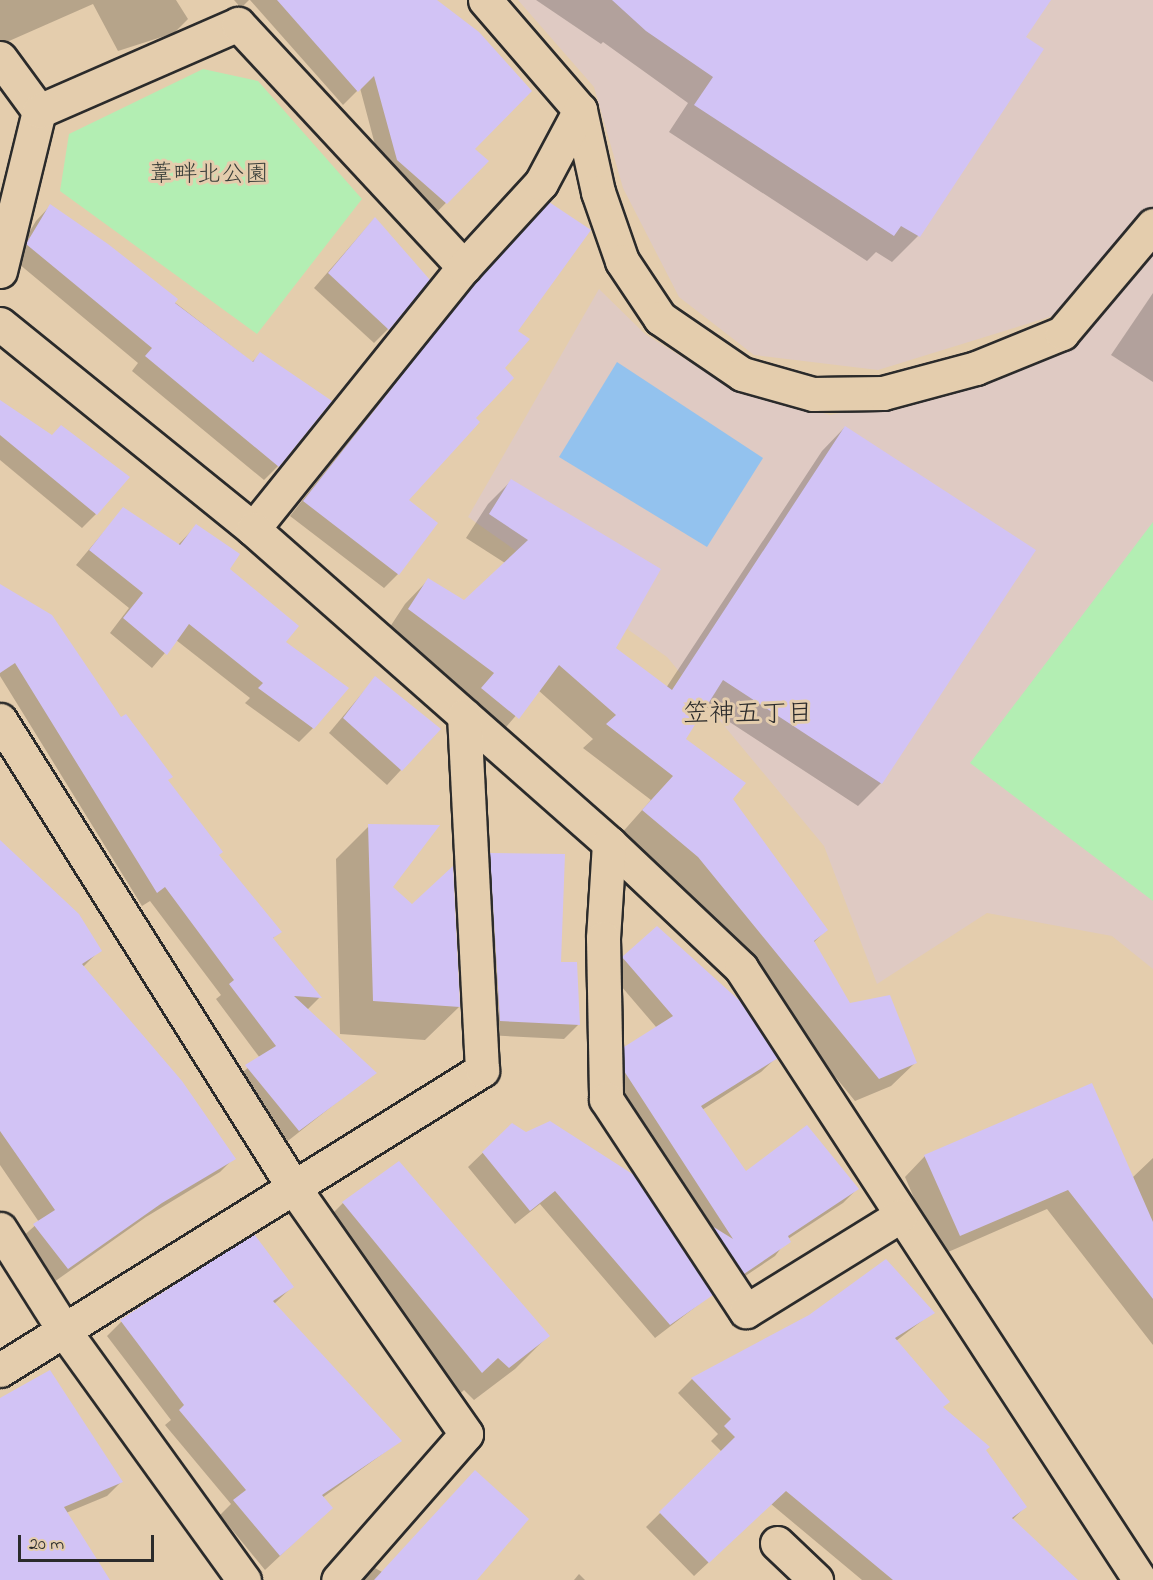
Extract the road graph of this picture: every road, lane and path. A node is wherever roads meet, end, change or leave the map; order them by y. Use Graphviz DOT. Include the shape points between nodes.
graph roads {
  1 [pos="485,0"];
  2 [pos="0,58"];
  3 [pos="580,110"];
  4 [pos="39,111"];
  5 [pos="1153,225"];
  6 [pos="464,267"];
  7 [pos="0,271"];
  8 [pos="0,324"];
  9 [pos="253,529"];
  10 [pos="464,715"];
  11 [pos="0,720"];
  12 [pos="609,843"];
  13 [pos="294,1188"];
  14 [pos="900,1216"];
  15 [pos="0,1229"];
  16 [pos="64,1332"];
  17 [pos="0,1370"];
  18 [pos="777,1543"];
  19 [pos="244,1580"];
  20 [pos="338,1580"];
  21 [pos="816,1580"];
  22 [pos="1140,1580"];
  1 -- 3 [label="street"];
  2 -- 4 [label="street"];
  3 -- 5 [label="street" via="598,192 622,261 660,318 742,374 813,394 883,393 976,368 1062,333"];
  3 -- 6 [label="street" via="541,183"];
  4 -- 6 [label="street" via="238,24"];
  4 -- 7 [label="street"];
  6 -- 9 [label="street"];
  8 -- 9 [label="street"];
  9 -- 10 [label="street"];
  10 -- 12 [label="street"];
  10 -- 13 [label="street" via="482,1070"];
  11 -- 13 [label="street"];
  12 -- 14 [label="street" via="741,968"];
  12 -- 14 [label="street" via="603,938 606,1099 746,1311"];
  13 -- 16 [label="street"];
  13 -- 20 [label="street" via="465,1434"];
  14 -- 22 [label="street"];
  15 -- 16 [label="street"];
  16 -- 17 [label="street"];
  16 -- 19 [label="street"];
  18 -- 21 [label="street"];
}
